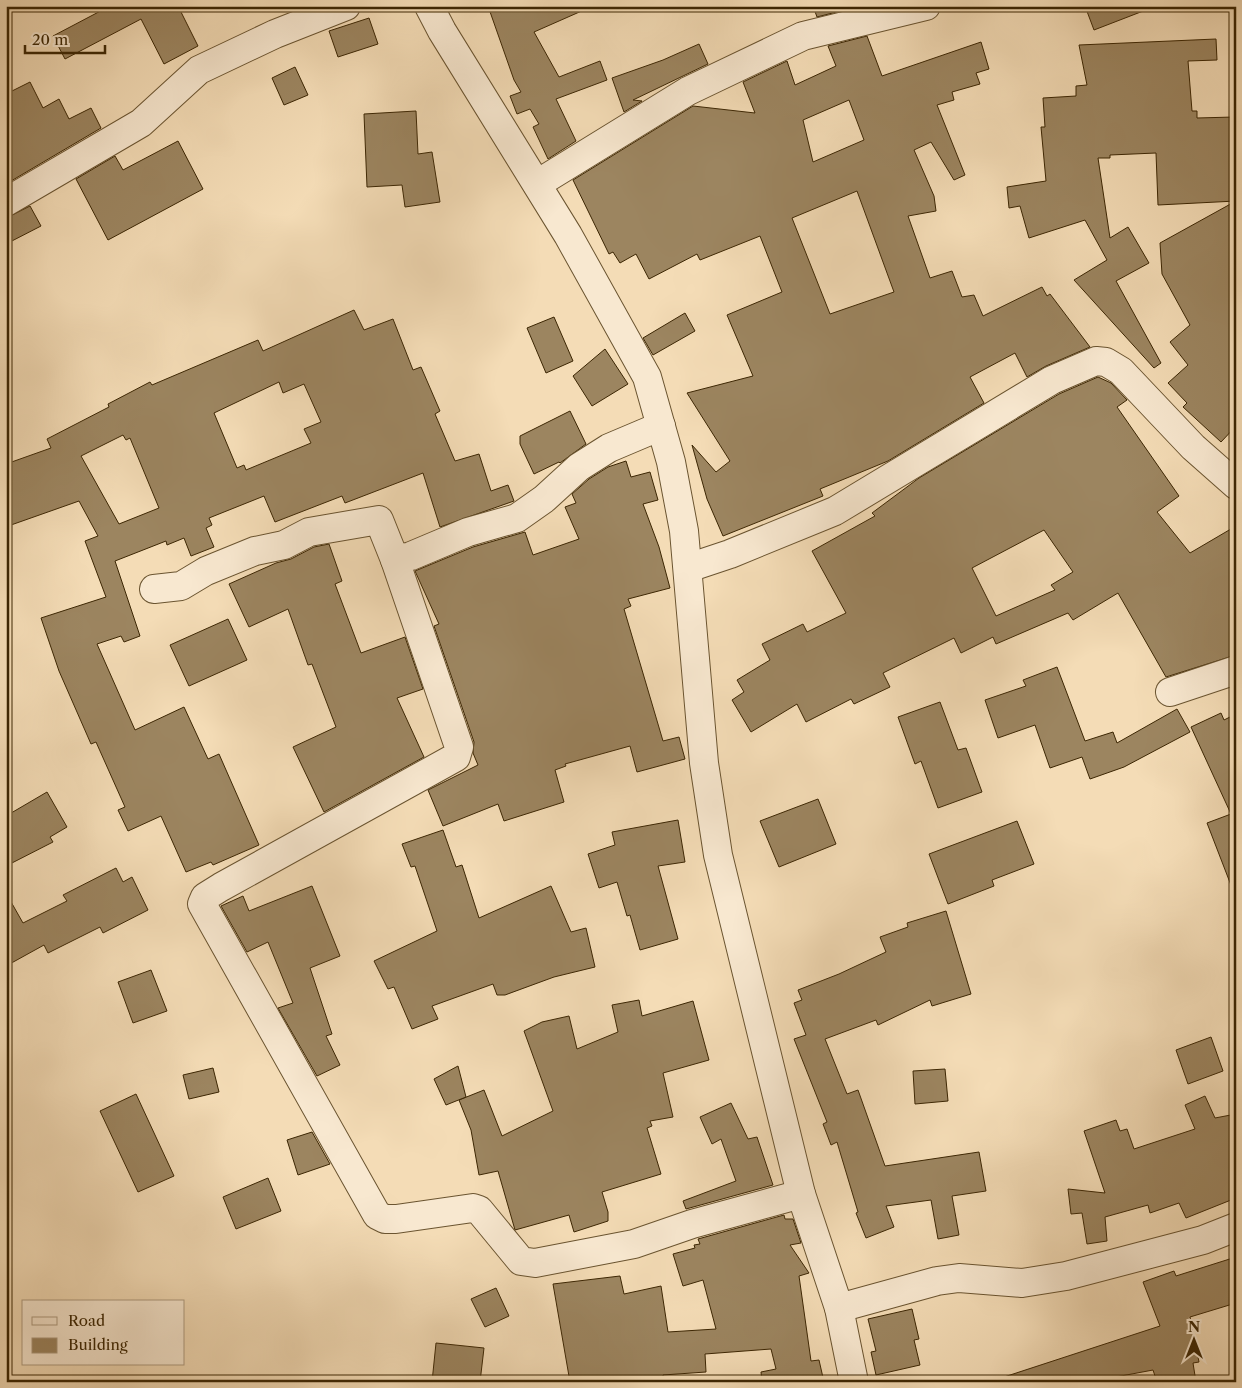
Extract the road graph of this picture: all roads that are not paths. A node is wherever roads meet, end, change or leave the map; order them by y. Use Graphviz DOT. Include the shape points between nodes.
graph roads {
  1 [pos="346,6"];
  2 [pos="429,6"];
  3 [pos="926,6"];
  4 [pos="537,184"];
  5 [pos="6,202"];
  6 [pos="661,426"];
  7 [pos="1236,485"];
  8 [pos="395,560"];
  9 [pos="688,568"];
  10 [pos="154,589"];
  11 [pos="1236,670"];
  12 [pos="1170,692"];
  13 [pos="801,1194"];
  14 [pos="1236,1227"];
  15 [pos="839,1308"];
  16 [pos="854,1382"];
  1 -- 5 [label="street" via="275,34 199,70 141,122"];
  2 -- 4 [label="street"];
  3 -- 4 [label="street" via="794,40 688,91"];
  4 -- 6 [label="street" via="647,377"];
  6 -- 8 [label="street" via="609,448 579,467 518,518 468,532"];
  6 -- 9 [label="street" via="684,531"];
  7 -- 9 [label="street" via="1193,447 1121,371 1106,362 1096,361 1052,380 835,511"];
  8 -- 10 [label="street" via="379,520 309,532 284,545 255,551 206,571 181,586"];
  8 -- 13 [label="street" via="459,752 456,757 221,887 205,897 202,904 377,1215 390,1219 474,1208 521,1261 535,1263 634,1244 692,1224"];
  9 -- 13 [label="street" via="704,763 718,855"];
  11 -- 12 [label="street"];
  13 -- 15 [label="street"];
  14 -- 15 [label="street" via="1203,1240 1066,1276 1022,1283 959,1278 937,1281"];
  15 -- 16 [label="street"];
}
